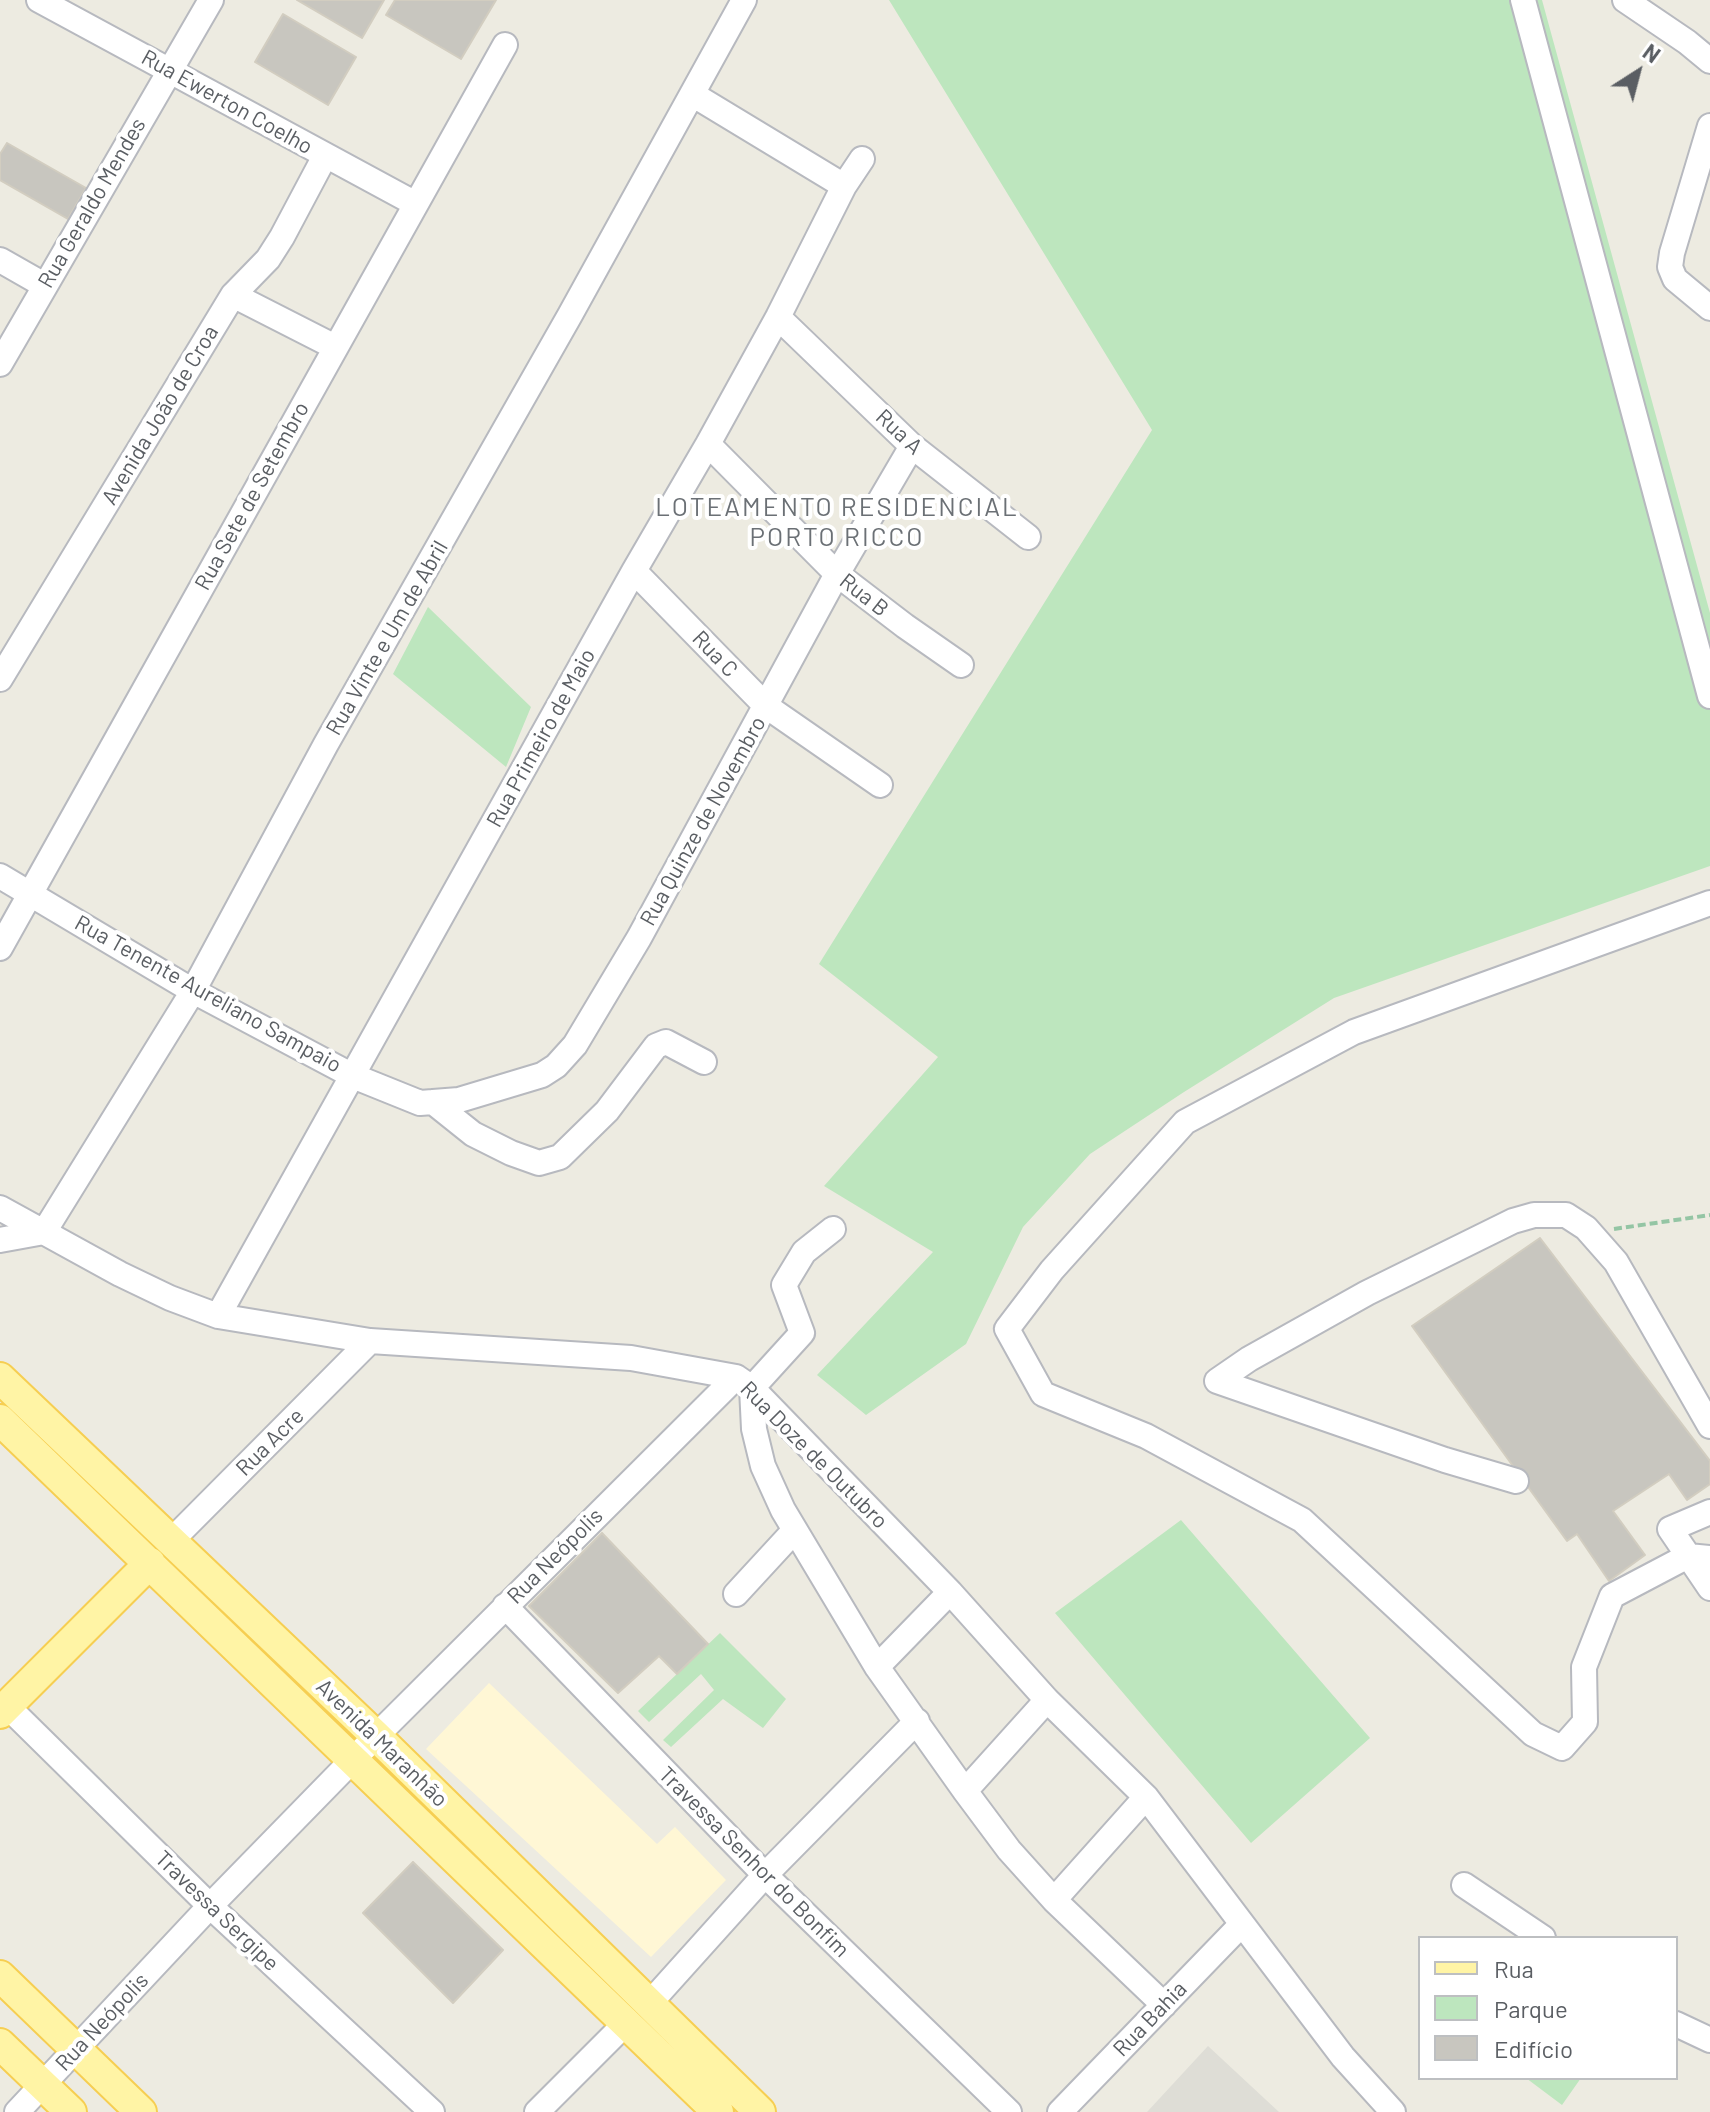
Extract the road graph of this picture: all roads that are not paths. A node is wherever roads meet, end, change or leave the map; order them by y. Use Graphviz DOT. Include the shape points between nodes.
graph roads {
  1 [pos="39,0"];
  2 [pos="211,0"];
  3 [pos="744,0"];
  4 [pos="1523,0"];
  5 [pos="1625,0"];
  6 [pos="505,45"];
  7 [pos="1710,61"];
  8 [pos="169,70"];
  9 [pos="692,94"];
  10 [pos="1710,126"];
  11 [pos="325,156"];
  12 [pos="862,159"];
  13 [pos="844,186"];
  14 [pos="414,203"];
  15 [pos="0,260"];
  16 [pos="44,285"];
  17 [pos="233,295"];
  18 [pos="1710,308"];
  19 [pos="778,317"];
  20 [pos="335,347"];
  21 [pos="0,364"];
  22 [pos="708,444"];
  23 [pos="912,446"];
  24 [pos="1028,537"];
  25 [pos="634,571"];
  26 [pos="837,574"];
  27 [pos="961,665"];
  28 [pos="0,679"];
  29 [pos="1710,696"];
  30 [pos="766,706"];
  31 [pos="880,785"];
  32 [pos="0,876"];
  33 [pos="31,893"];
  34 [pos="1710,903"];
  35 [pos="0,948"];
  36 [pos="193,991"];
  37 [pos="704,1062"];
  38 [pos="353,1076"];
  39 [pos="427,1102"];
  40 [pos="0,1208"];
  41 [pos="833,1229"];
  42 [pos="44,1232"];
  43 [pos="0,1240"];
  44 [pos="218,1316"];
  45 [pos="370,1341"];
  46 [pos="0,1378"];
  47 [pos="744,1383"];
  48 [pos="0,1420"];
  49 [pos="1710,1426"];
  50 [pos="1516,1481"];
  51 [pos="1710,1512"];
  52 [pos="795,1530"];
  53 [pos="160,1553"];
  54 [pos="1699,1557"];
  55 [pos="1710,1588"];
  56 [pos="950,1592"];
  57 [pos="736,1594"];
  58 [pos="505,1606"];
  59 [pos="877,1667"];
  60 [pos="1047,1700"];
  61 [pos="4,1709"];
  62 [pos="917,1721"];
  63 [pos="376,1736"];
  64 [pos="353,1760"];
  65 [pos="965,1791"];
  66 [pos="1146,1797"];
  67 [pos="765,1875"];
  68 [pos="1464,1885"];
  69 [pos="1054,1900"];
  70 [pos="210,1906"];
  71 [pos="1241,1925"];
  72 [pos="1540,1936"];
  73 [pos="0,1976"];
  74 [pos="1164,2005"];
  75 [pos="638,2013"];
  76 [pos="1678,2025"];
  77 [pos="1710,2040"];
  78 [pos="0,2044"];
  79 [pos="76,2050"];
  80 [pos="43,2085"];
  81 [pos="17,2112"];
  82 [pos="71,2112"];
  83 [pos="141,2112"];
  84 [pos="432,2112"];
  85 [pos="537,2112"];
  86 [pos="718,2112"];
  87 [pos="760,2112"];
  88 [pos="1009,2112"];
  89 [pos="1060,2112"];
  90 [pos="1393,2112"];
  1 -- 8 [label="street, Rua Ewerton Coelho"];
  2 -- 8 [label="street, Rua Geraldo Mendes"];
  3 -- 9 [label="street, Rua Vinte e Um de Abril"];
  4 -- 29 [label="street"];
  5 -- 7 [label="street"];
  6 -- 14 [label="street, Rua Sete de Setembro"];
  8 -- 11 [label="street, Rua Ewerton Coelho"];
  8 -- 16 [label="street, Rua Geraldo Mendes"];
  9 -- 13 [label="street"];
  9 -- 36 [label="street, Rua Vinte e Um de Abril"];
  10 -- 18 [label="street" via="1670,261 1675,279"];
  11 -- 14 [label="street, Rua Ewerton Coelho"];
  11 -- 17 [label="street, Avenida João de Croa" via="268,259"];
  12 -- 13 [label="street, Rua Primeiro de Maio"];
  13 -- 19 [label="street, Rua Primeiro de Maio"];
  14 -- 20 [label="street, Rua Sete de Setembro"];
  15 -- 16 [label="street"];
  16 -- 21 [label="street, Rua Geraldo Mendes"];
  17 -- 20 [label="street"];
  17 -- 28 [label="street, Avenida João de Croa"];
  19 -- 22 [label="street, Rua Primeiro de Maio"];
  19 -- 23 [label="street, Rua A"];
  20 -- 33 [label="street, Rua Sete de Setembro"];
  22 -- 25 [label="street, Rua Primeiro de Maio"];
  22 -- 26 [label="street, Rua B"];
  23 -- 24 [label="street, Rua A"];
  23 -- 26 [label="street, Rua Quinze de Novembro"];
  25 -- 30 [label="street, Rua C"];
  25 -- 38 [label="street, Rua Primeiro de Maio"];
  26 -- 27 [label="street, Rua B"];
  26 -- 30 [label="street, Rua Quinze de Novembro"];
  30 -- 31 [label="street, Rua C"];
  30 -- 39 [label="street, Rua Quinze de Novembro" via="639,938 566,1056 536,1078 459,1100"];
  32 -- 33 [label="street, Rua Tenente Aureliano Sampaio"];
  33 -- 35 [label="street, Rua Sete de Setembro"];
  33 -- 36 [label="street, Rua Tenente Aureliano Sampaio"];
  34 -- 54 [label="street" via="1354,1032 1185,1122 1052,1270 1007,1329 1043,1394 1146,1436 1302,1520 1533,1734 1562,1748 1585,1722 1584,1667 1612,1596"];
  36 -- 38 [label="street, Rua Tenente Aureliano Sampaio"];
  36 -- 42 [label="street, Rua Vinte e Um de Abril"];
  37 -- 39 [label="street" via="666,1042 656,1046 607,1111 560,1157 539,1163 473,1134"];
  38 -- 39 [label="street, Rua Tenente Aureliano Sampaio"];
  38 -- 44 [label="street, Rua Primeiro de Maio"];
  40 -- 42 [label="street, Rua Doze de Outubro"];
  41 -- 47 [label="street, Rua Neópolis" via="804,1252 784,1285 802,1333"];
  42 -- 43 [label="street"];
  42 -- 44 [label="street, Rua Doze de Outubro" via="120,1274"];
  44 -- 45 [label="street, Rua Doze de Outubro"];
  45 -- 47 [label="street, Rua Doze de Outubro" via="631,1358"];
  45 -- 53 [label="street, Rua Acre"];
  46 -- 53 [label="main road, Avenida Maranhão"];
  47 -- 52 [label="street" via="763,1466"];
  47 -- 56 [label="street, Rua Doze de Outubro"];
  47 -- 58 [label="street, Rua Neópolis"];
  48 -- 53 [label="main road, Avenida Maranhão"];
  49 -- 50 [label="street" via="1616,1262 1586,1228 1566,1215 1513,1221 1367,1293 1217,1381"];
  51 -- 54 [label="street" via="1670,1529"];
  52 -- 57 [label="street"];
  52 -- 59 [label="street"];
  53 -- 61 [label="main road, Rua Acre"];
  53 -- 63 [label="main road, Avenida Maranhão"];
  53 -- 64 [label="main road, Avenida Maranhão"];
  54 -- 55 [label="street"];
  56 -- 59 [label="street"];
  56 -- 60 [label="street, Rua Doze de Outubro"];
  58 -- 63 [label="street, Rua Neópolis"];
  58 -- 67 [label="street, Travessa Senhor do Bonfim"];
  59 -- 62 [label="street"];
  60 -- 65 [label="street"];
  60 -- 66 [label="street, Rua Doze de Outubro"];
  61 -- 70 [label="street, Travessa Sergipe"];
  62 -- 65 [label="street"];
  62 -- 67 [label="street"];
  63 -- 64 [label="street, Rua Neópolis"];
  63 -- 75 [label="main road, Avenida Maranhão"];
  64 -- 70 [label="street, Rua Neópolis"];
  64 -- 75 [label="main road, Avenida Maranhão"];
  65 -- 69 [label="street"];
  66 -- 69 [label="street"];
  66 -- 71 [label="street, Rua Doze de Outubro"];
  67 -- 75 [label="street"];
  67 -- 88 [label="street, Travessa Senhor do Bonfim"];
  68 -- 72 [label="street"];
  69 -- 74 [label="street"];
  70 -- 79 [label="street, Rua Neópolis"];
  70 -- 84 [label="street, Travessa Sergipe"];
  71 -- 74 [label="street, Rua Bahia"];
  71 -- 90 [label="street, Rua Doze de Outubro" via="1343,2057"];
  73 -- 79 [label="main road"];
  74 -- 89 [label="street, Rua Bahia"];
  75 -- 85 [label="street"];
  75 -- 86 [label="main road, Avenida Maranhão"];
  75 -- 87 [label="main road, Avenida Maranhão"];
  76 -- 77 [label="street"];
  78 -- 80 [label="main road"];
  79 -- 80 [label="street, Rua Neópolis"];
  79 -- 83 [label="main road"];
  80 -- 81 [label="street, Rua Neópolis"];
  80 -- 82 [label="main road"];
}
